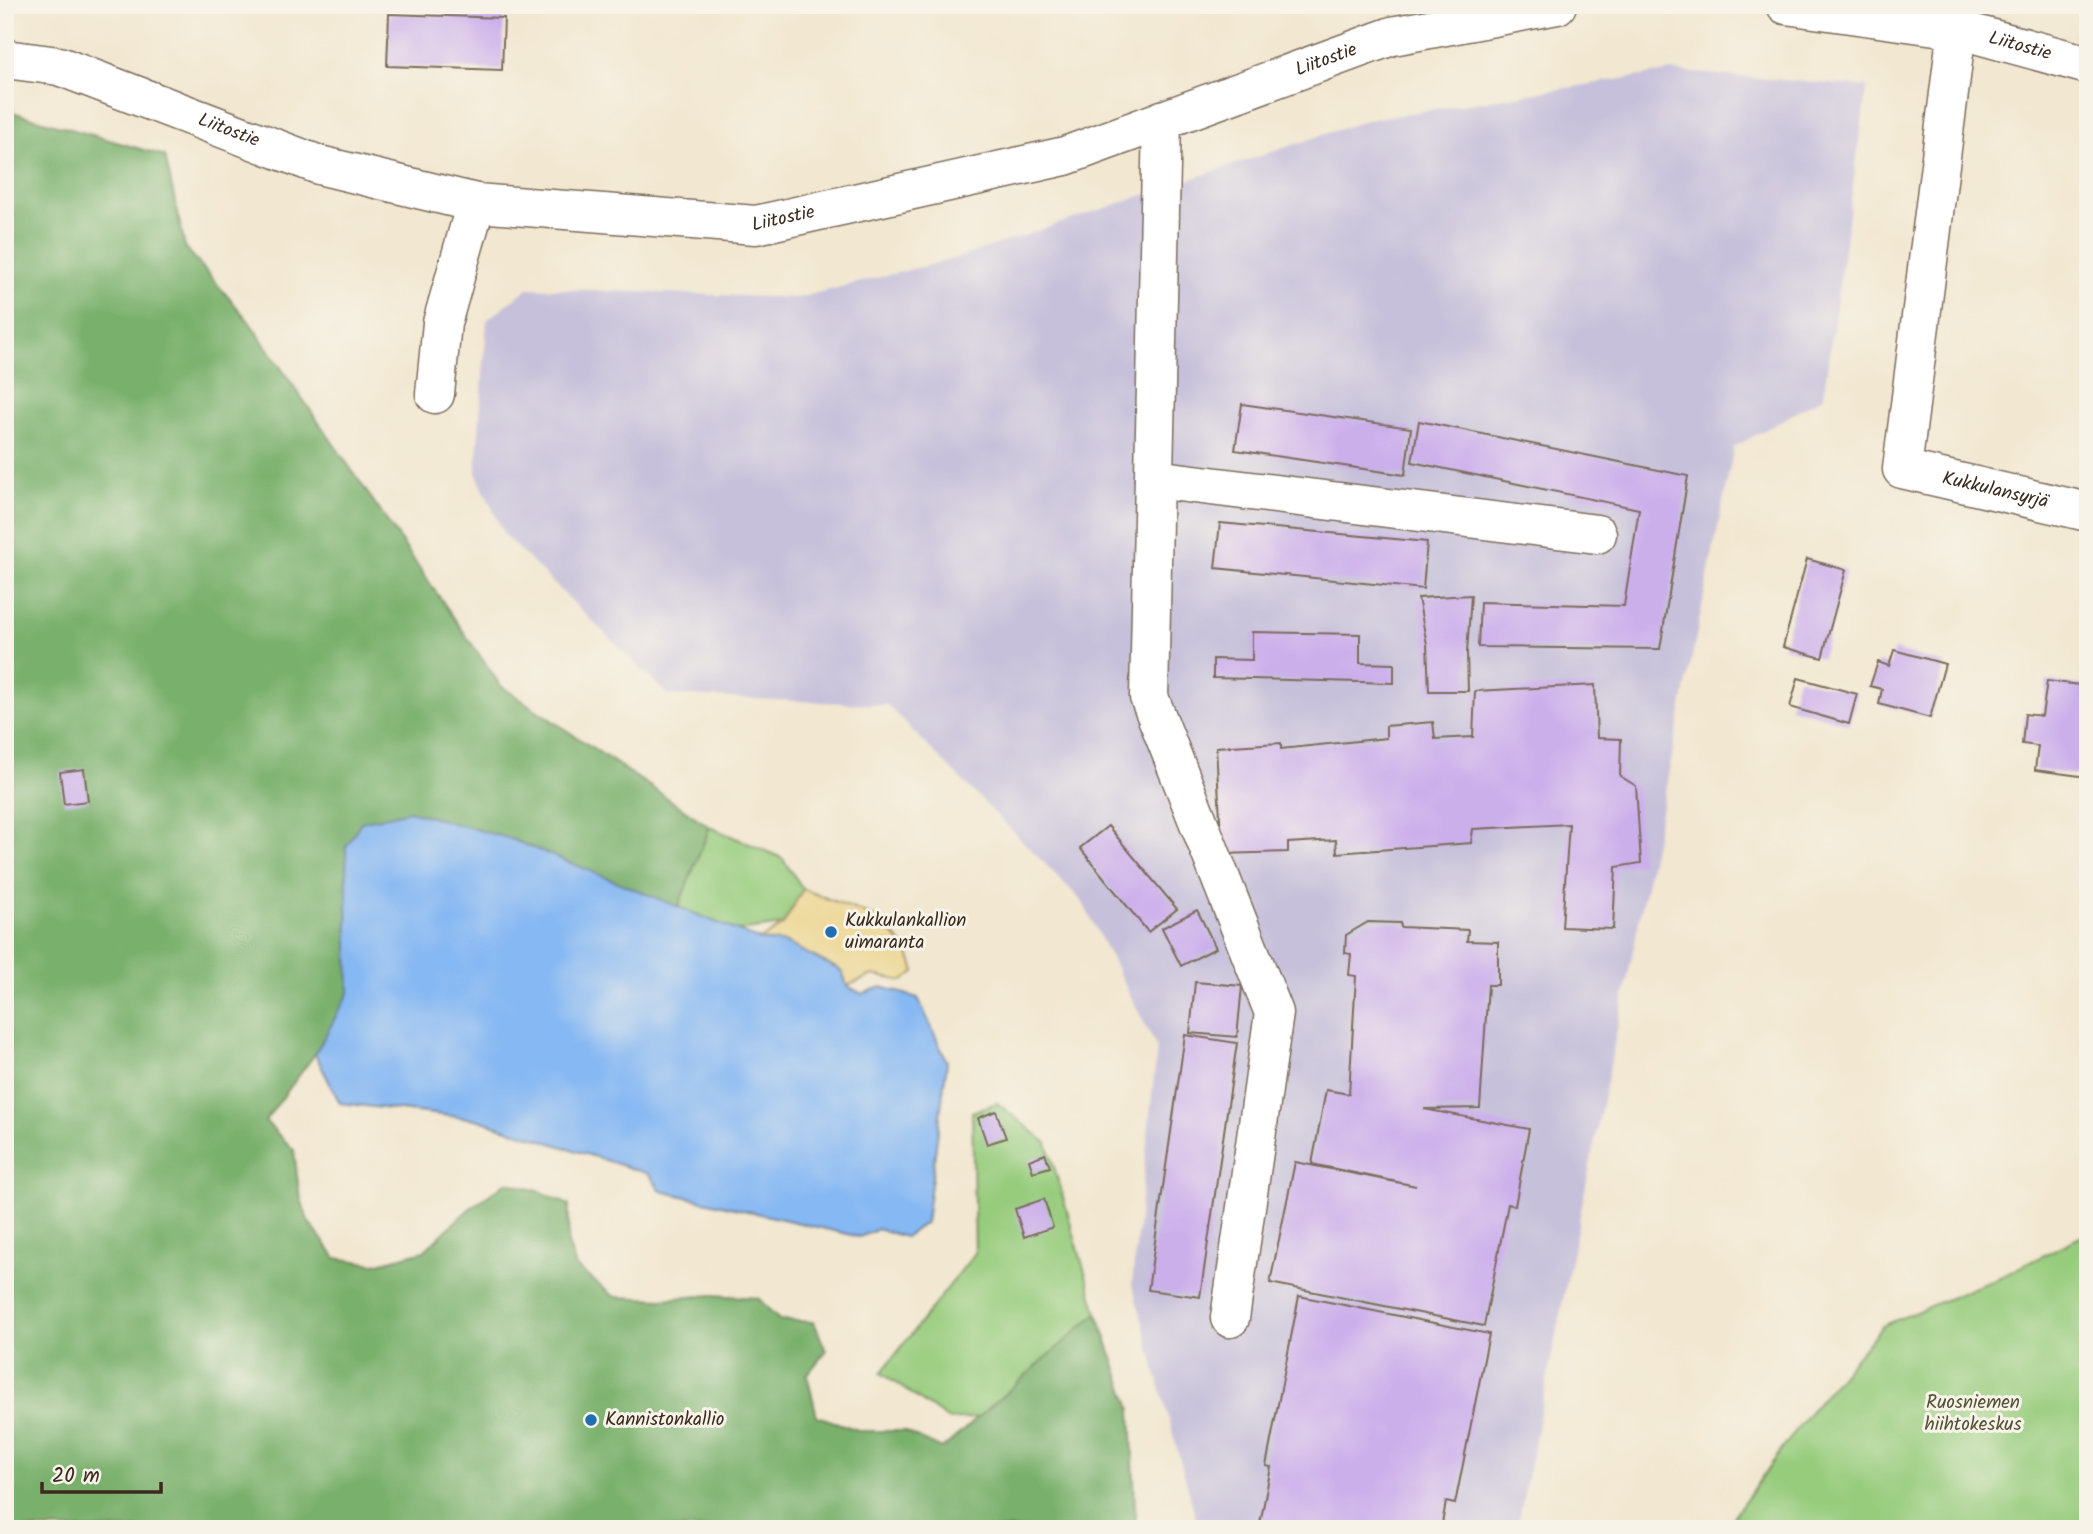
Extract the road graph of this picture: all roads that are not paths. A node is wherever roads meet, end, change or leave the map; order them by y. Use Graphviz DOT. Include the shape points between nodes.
graph roads {
  1 [pos="1557,5"];
  2 [pos="1802,6"];
  3 [pos="1957,29"];
  4 [pos="5,59"];
  5 [pos="2088,65"];
  6 [pos="1162,120"];
  7 [pos="476,203"];
  8 [pos="435,394"];
  9 [pos="1154,479"];
  10 [pos="2088,512"];
  11 [pos="1597,534"];
  12 [pos="1230,1318"];
  1 -- 6 [label="street, Liitostie" via="1392,36"];
  2 -- 3 [label="street, Liitostie"];
  3 -- 5 [label="street, Liitostie"];
  3 -- 10 [label="street, Kukkulansyrjä" via="1902,469"];
  4 -- 7 [label="street, Liitostie" via="59,66 319,165"];
  6 -- 7 [label="street, Liitostie" via="1065,156 756,225"];
  6 -- 9 [label="street"];
  7 -- 8 [label="street" via="442,323"];
  9 -- 11 [label="street"];
  9 -- 12 [label="street" via="1149,697 1274,1013"];
}
